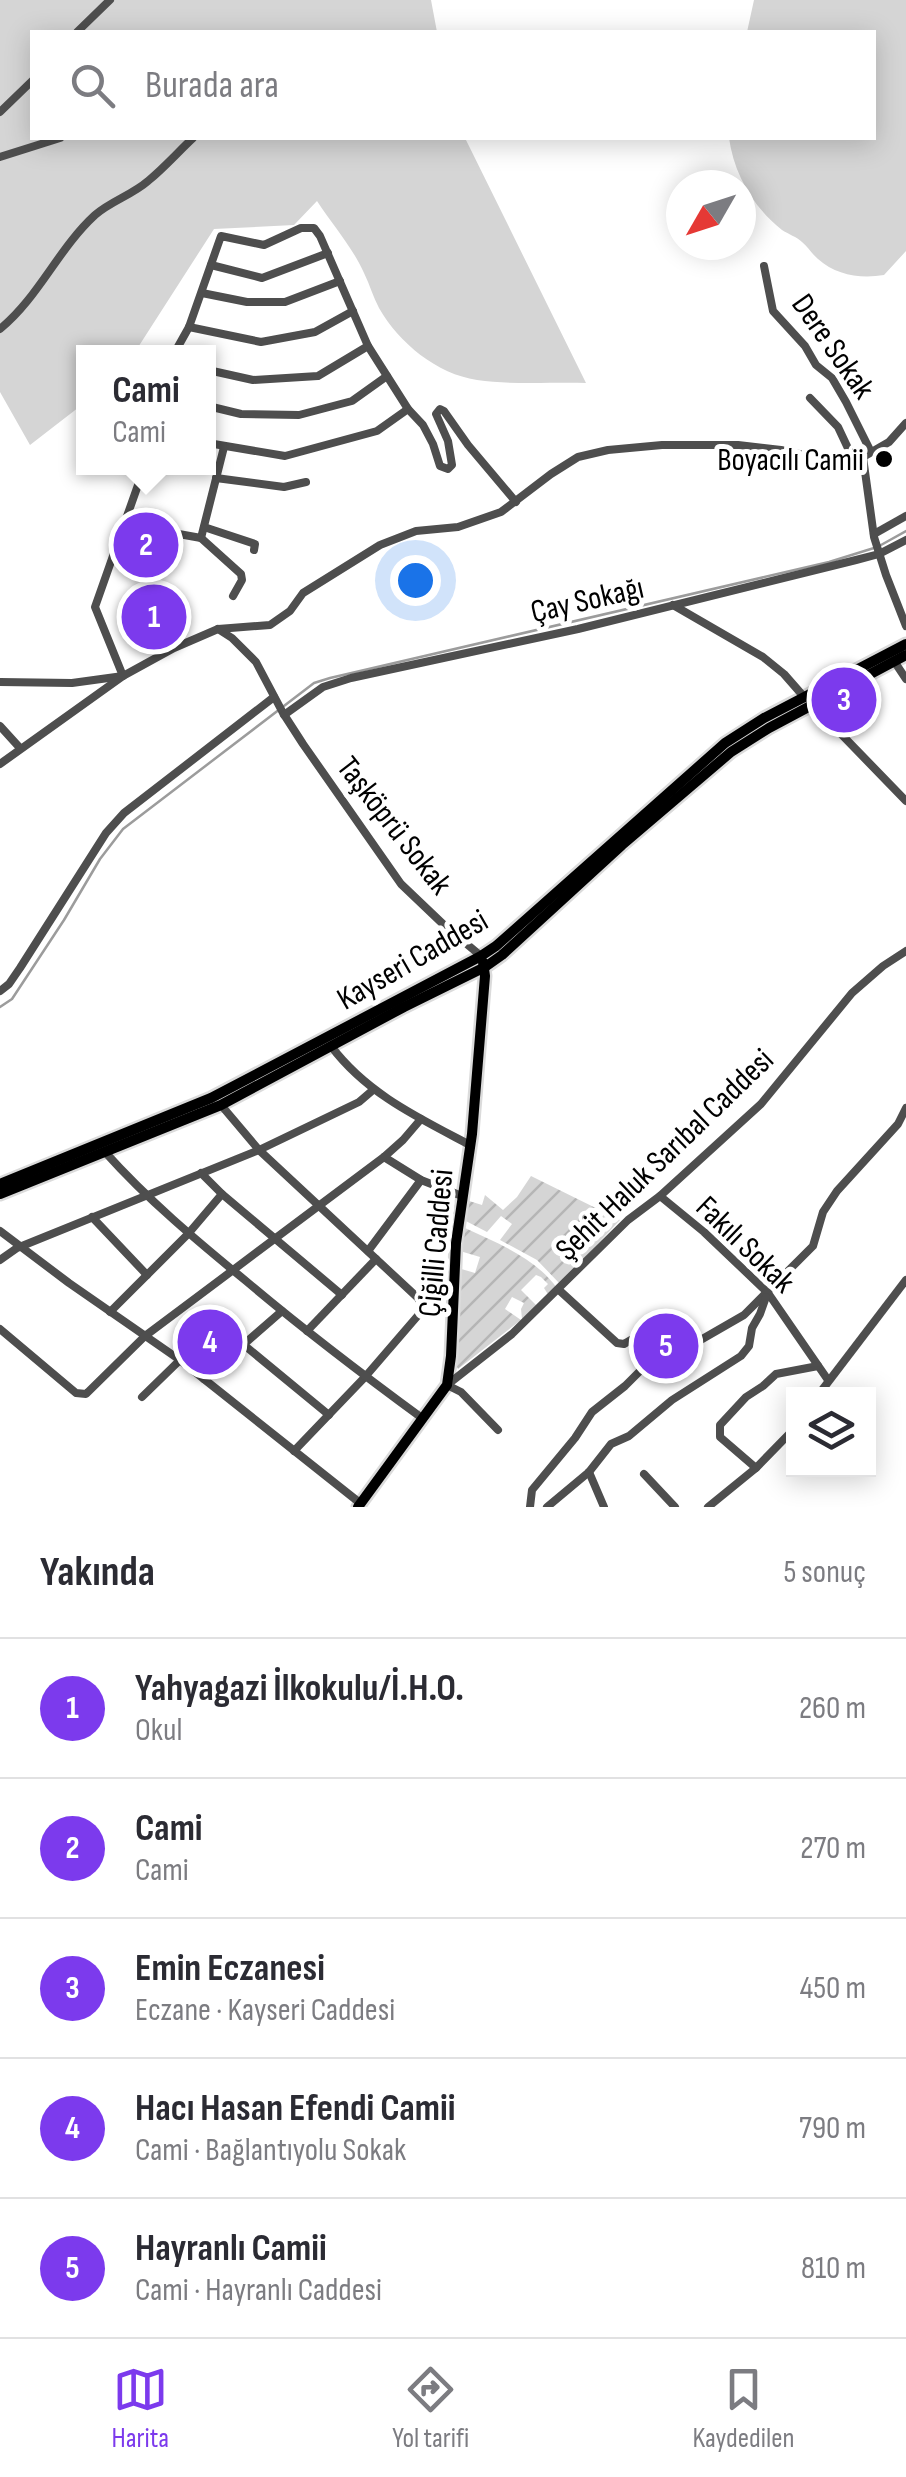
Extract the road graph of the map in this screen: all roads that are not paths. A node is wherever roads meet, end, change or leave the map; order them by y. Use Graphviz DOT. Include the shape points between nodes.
graph roads {
  1 [pos="110,0"];
  2 [pos="78,30"];
  3 [pos="30,83"];
  4 [pos="0,112"];
  5 [pos="54,140"];
  6 [pos="191,140"];
  7 [pos="0,157"];
  8 [pos="328,254"];
  9 [pos="211,265"];
  10 [pos="764,266"];
  11 [pos="340,282"];
  12 [pos="202,293"];
  13 [pos="352,311"];
  14 [pos="189,327"];
  15 [pos="0,329"];
  16 [pos="179,345"];
  17 [pos="368,346"];
  18 [pos="216,372"];
  19 [pos="386,376"];
  20 [pos="810,398"];
  21 [pos="216,408"];
  22 [pos="408,409"];
  23 [pos="906,423"];
  24 [pos="216,445"];
  25 [pos="224,447"];
  26 [pos="863,457"];
  27 [pos="142,475"];
  28 [pos="216,478"];
  29 [pos="306,482"];
  30 [pos="516,502"];
  31 [pos="128,514"];
  32 [pos="906,516"];
  33 [pos="204,527"];
  34 [pos="874,535"];
  35 [pos="201,538"];
  36 [pos="906,540"];
  37 [pos="254,550"];
  38 [pos="879,553"];
  39 [pos="233,596"];
  40 [pos="673,604"];
  41 [pos="906,626"];
  42 [pos="218,629"];
  43 [pos="906,644"];
  44 [pos="906,655"];
  45 [pos="894,662"];
  46 [pos="123,676"];
  47 [pos="906,679"];
  48 [pos="0,682"];
  49 [pos="274,697"];
  50 [pos="808,701"];
  51 [pos="284,714"];
  52 [pos="0,726"];
  53 [pos="20,748"];
  54 [pos="0,764"];
  55 [pos="906,801"];
  56 [pos="906,951"];
  57 [pos="483,962"];
  58 [pos="0,991"];
  59 [pos="331,1046"];
  60 [pos="374,1090"];
  61 [pos="221,1105"];
  62 [pos="906,1108"];
  63 [pos="421,1119"];
  64 [pos="470,1146"];
  65 [pos="259,1150"];
  66 [pos="105,1152"];
  67 [pos="384,1157"];
  68 [pos="201,1173"];
  69 [pos="421,1180"];
  70 [pos="0,1184"];
  71 [pos="0,1194"];
  72 [pos="222,1194"];
  73 [pos="145,1195"];
  74 [pos="462,1196"];
  75 [pos="660,1196"];
  76 [pos="318,1206"];
  77 [pos="92,1217"];
  78 [pos="0,1231"];
  79 [pos="188,1234"];
  80 [pos="274,1239"];
  81 [pos="21,1247"];
  82 [pos="368,1252"];
  83 [pos="376,1259"];
  84 [pos="0,1260"];
  85 [pos="232,1270"];
  86 [pos="147,1275"];
  87 [pos="906,1280"];
  88 [pos="559,1290"];
  89 [pos="768,1292"];
  90 [pos="342,1295"];
  91 [pos="282,1311"];
  92 [pos="110,1312"];
  93 [pos="0,1330"];
  94 [pos="308,1331"];
  95 [pos="144,1336"];
  96 [pos="244,1345"];
  97 [pos="180,1360"];
  98 [pos="655,1362"];
  99 [pos="818,1366"];
  100 [pos="366,1377"];
  101 [pos="204,1379"];
  102 [pos="828,1380"];
  103 [pos="447,1385"];
  104 [pos="823,1387"];
  105 [pos="142,1398"];
  106 [pos="329,1415"];
  107 [pos="422,1418"];
  108 [pos="498,1430"];
  109 [pos="786,1437"];
  110 [pos="294,1451"];
  111 [pos="756,1468"];
  112 [pos="588,1472"];
  113 [pos="644,1474"];
  114 [pos="359,1505"];
  115 [pos="530,1507"];
  116 [pos="547,1507"];
  117 [pos="604,1507"];
  118 [pos="675,1507"];
  119 [pos="708,1507"];
  1 -- 2 [label="street"];
  3 -- 4 [label="street"];
  5 -- 7 [label="street"];
  6 -- 15 [label="street" via="146,183 96,214"];
  8 -- 9 [label="street" via="262,278"];
  8 -- 9 [label="street" via="318,232 306,226 264,245 220,236"];
  8 -- 11 [label="street"];
  9 -- 12 [label="street"];
  10 -- 26 [label="street, Dere Sokak" via="773,311 832,378"];
  11 -- 12 [label="street" via="285,302"];
  11 -- 13 [label="street"];
  12 -- 14 [label="street"];
  13 -- 14 [label="street" via="315,332 261,342"];
  13 -- 17 [label="street"];
  14 -- 16 [label="street"];
  17 -- 18 [label="street" via="318,376 253,380"];
  17 -- 19 [label="street"];
  19 -- 21 [label="street" via="352,401 299,414"];
  19 -- 22 [label="street"];
  20 -- 26 [label="street"];
  22 -- 25 [label="street" via="377,431 284,456"];
  22 -- 30 [label="street" via="423,424 442,468 452,464 439,409"];
  23 -- 26 [label="street"];
  24 -- 25 [label="street"];
  25 -- 28 [label="street"];
  26 -- 30 [label="street" via="840,463 738,445 608,450 578,457"];
  26 -- 34 [label="street"];
  27 -- 31 [label="street"];
  28 -- 29 [label="street" via="284,487"];
  28 -- 33 [label="street"];
  30 -- 42 [label="street" via="458,527 380,545 303,593 270,624"];
  31 -- 35 [label="street" via="162,531"];
  31 -- 46 [label="street" via="95,607"];
  32 -- 34 [label="street"];
  33 -- 35 [label="street"];
  33 -- 37 [label="street" via="255,544"];
  34 -- 38 [label="street"];
  35 -- 39 [label="street" via="241,574"];
  36 -- 38 [label="street, Çay Sokağı"];
  38 -- 40 [label="street, Çay Sokağı"];
  38 -- 41 [label="street"];
  40 -- 50 [label="street" via="763,657"];
  40 -- 51 [label="street, Çay Sokağı" via="351,678 323,687"];
  42 -- 46 [label="street"];
  42 -- 49 [label="street, Taşköprü Sokak" via="256,662"];
  43 -- 50 [label="main road, Kayseri Caddesi"];
  44 -- 45 [label="main road, Kayseri Caddesi"];
  45 -- 47 [label="street"];
  45 -- 50 [label="main road, Kayseri Caddesi"];
  46 -- 48 [label="street"];
  46 -- 53 [label="street"];
  49 -- 51 [label="street, Taşköprü Sokak"];
  49 -- 58 [label="street" via="124,813"];
  50 -- 55 [label="street"];
  50 -- 57 [label="main road, Kayseri Caddesi" via="764,718 714,751"];
  51 -- 57 [label="street, Taşköprü Sokak" via="401,884"];
  52 -- 53 [label="street"];
  53 -- 54 [label="street"];
  56 -- 75 [label="street, Şehit Haluk Sarıbal Caddesi" via="852,993 761,1104"];
  57 -- 59 [label="main road, Kayseri Caddesi"];
  57 -- 64 [label="main road, Çiğilli Caddesi"];
  57 -- 70 [label="main road, Kayseri Caddesi" via="212,1098"];
  59 -- 60 [label="street"];
  59 -- 61 [label="main road, Kayseri Caddesi"];
  60 -- 63 [label="street"];
  60 -- 65 [label="street"];
  61 -- 65 [label="street"];
  61 -- 66 [label="main road, Kayseri Caddesi"];
  62 -- 89 [label="street" via="837,1191 813,1246"];
  63 -- 64 [label="street"];
  63 -- 67 [label="street"];
  64 -- 74 [label="main road, Çiğilli Caddesi"];
  65 -- 68 [label="street"];
  65 -- 76 [label="street"];
  66 -- 71 [label="main road, Kayseri Caddesi"];
  66 -- 73 [label="street"];
  67 -- 69 [label="street"];
  67 -- 76 [label="street"];
  68 -- 72 [label="street"];
  68 -- 73 [label="street"];
  69 -- 74 [label="street"];
  69 -- 82 [label="street"];
  72 -- 79 [label="street"];
  72 -- 80 [label="street"];
  73 -- 77 [label="street"];
  73 -- 79 [label="street"];
  74 -- 103 [label="main road, Çiğilli Caddesi"];
  75 -- 88 [label="street, Şehit Haluk Sarıbal Caddesi"];
  75 -- 89 [label="street, Fakılı Sokak"];
  76 -- 80 [label="street"];
  76 -- 82 [label="street"];
  77 -- 81 [label="street"];
  77 -- 86 [label="street"];
  78 -- 81 [label="street"];
  79 -- 85 [label="street"];
  79 -- 86 [label="street"];
  80 -- 85 [label="street"];
  80 -- 90 [label="street"];
  81 -- 84 [label="street"];
  81 -- 92 [label="street"];
  82 -- 83 [label="street"];
  83 -- 90 [label="street"];
  83 -- 100 [label="street" via="422,1308"];
  85 -- 91 [label="street"];
  85 -- 95 [label="street"];
  86 -- 92 [label="street"];
  87 -- 102 [label="street"];
  88 -- 98 [label="street" via="617,1343 644,1339"];
  88 -- 103 [label="street, Şehit Haluk Sarıbal Caddesi"];
  89 -- 98 [label="street" via="707,1338"];
  89 -- 99 [label="street, Fakılı Sokak"];
  89 -- 112 [label="street" via="742,1356 611,1444"];
  90 -- 94 [label="street"];
  91 -- 94 [label="street"];
  91 -- 96 [label="street"];
  92 -- 95 [label="street"];
  93 -- 95 [label="street" via="81,1394"];
  94 -- 100 [label="street"];
  95 -- 97 [label="street"];
  96 -- 101 [label="street"];
  96 -- 106 [label="street"];
  97 -- 101 [label="street"];
  97 -- 105 [label="street"];
  98 -- 115 [label="street" via="592,1412 532,1490"];
  99 -- 102 [label="street, Fakılı Sokak"];
  99 -- 111 [label="street" via="776,1374 720,1425 720,1437"];
  100 -- 106 [label="street"];
  100 -- 107 [label="street"];
  101 -- 110 [label="street"];
  102 -- 104 [label="street"];
  103 -- 107 [label="main road"];
  103 -- 108 [label="street"];
  106 -- 110 [label="street"];
  107 -- 114 [label="main road"];
  109 -- 111 [label="street"];
  110 -- 114 [label="street"];
  111 -- 119 [label="street"];
  112 -- 116 [label="street"];
  112 -- 117 [label="street"];
  113 -- 118 [label="street"];
}
